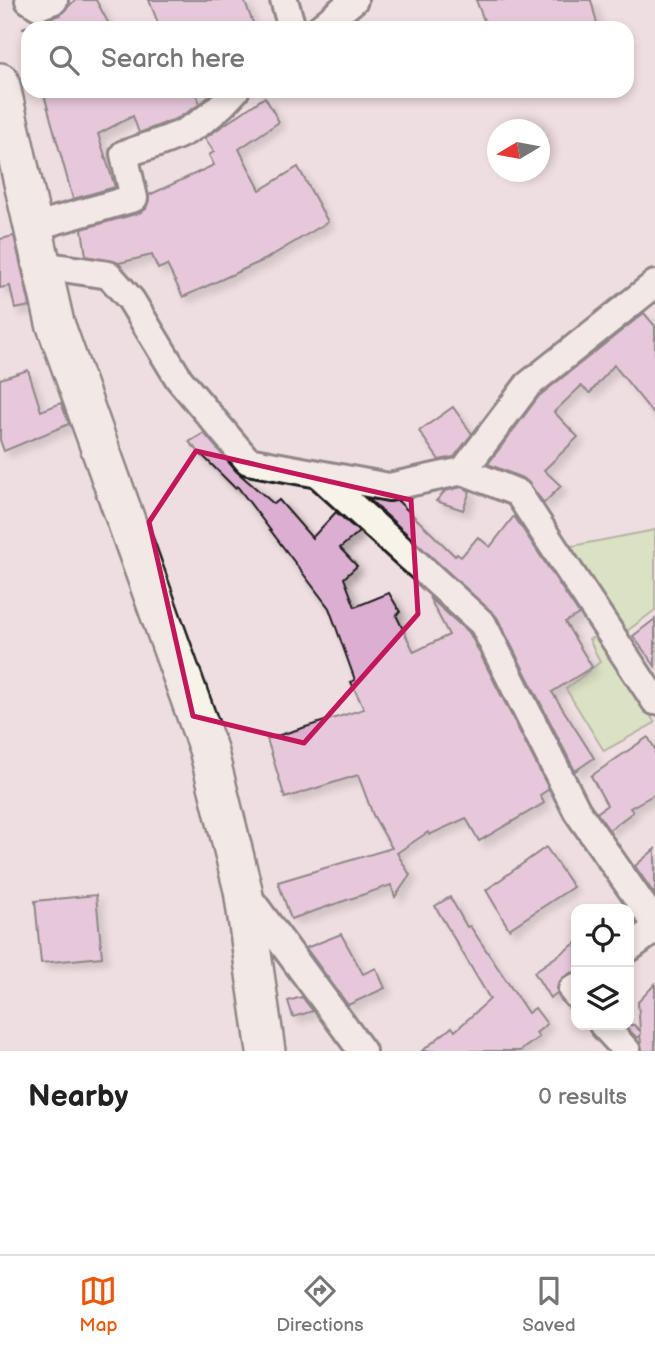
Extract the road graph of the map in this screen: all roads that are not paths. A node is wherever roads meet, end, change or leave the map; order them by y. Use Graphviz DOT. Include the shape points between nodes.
graph roads {
  1 [pos="29,0"];
  2 [pos="54,0"];
  3 [pos="284,0"];
  4 [pos="354,0"];
  5 [pos="290,21"];
  6 [pos="328,21"];
  7 [pos="0,82"];
  8 [pos="229,98"];
  9 [pos="12,184"];
  10 [pos="33,227"];
  11 [pos="42,265"];
  12 [pos="655,285"];
  13 [pos="463,471"];
  14 [pos="317,474"];
  15 [pos="655,701"];
  16 [pos="243,890"];
  17 [pos="647,895"];
  18 [pos="655,923"];
  19 [pos="655,929"];
  20 [pos="634,944"];
  21 [pos="607,1030"];
  22 [pos="265,1051"];
  23 [pos="362,1051"];
  24 [pos="626,1051"];
  1 -- 2 [label="street" via="38,6"];
  3 -- 5 [label="street"];
  4 -- 6 [label="street"];
  7 -- 9 [label="main road"];
  8 -- 10 [label="street" via="213,116 184,133 124,154 134,198"];
  9 -- 10 [label="main road"];
  10 -- 11 [label="main road"];
  11 -- 14 [label="street" via="109,275 131,300 179,379 248,461"];
  11 -- 16 [label="main road" via="55,323 208,749"];
  12 -- 13 [label="street" via="528,385"];
  13 -- 14 [label="street" via="389,487"];
  13 -- 15 [label="street" via="518,493"];
  14 -- 17 [label="street" via="483,624 577,811"];
  16 -- 22 [label="main road"];
  16 -- 23 [label="street"];
  17 -- 18 [label="street"];
  19 -- 20 [label="street"];
  21 -- 24 [label="street"];
}
